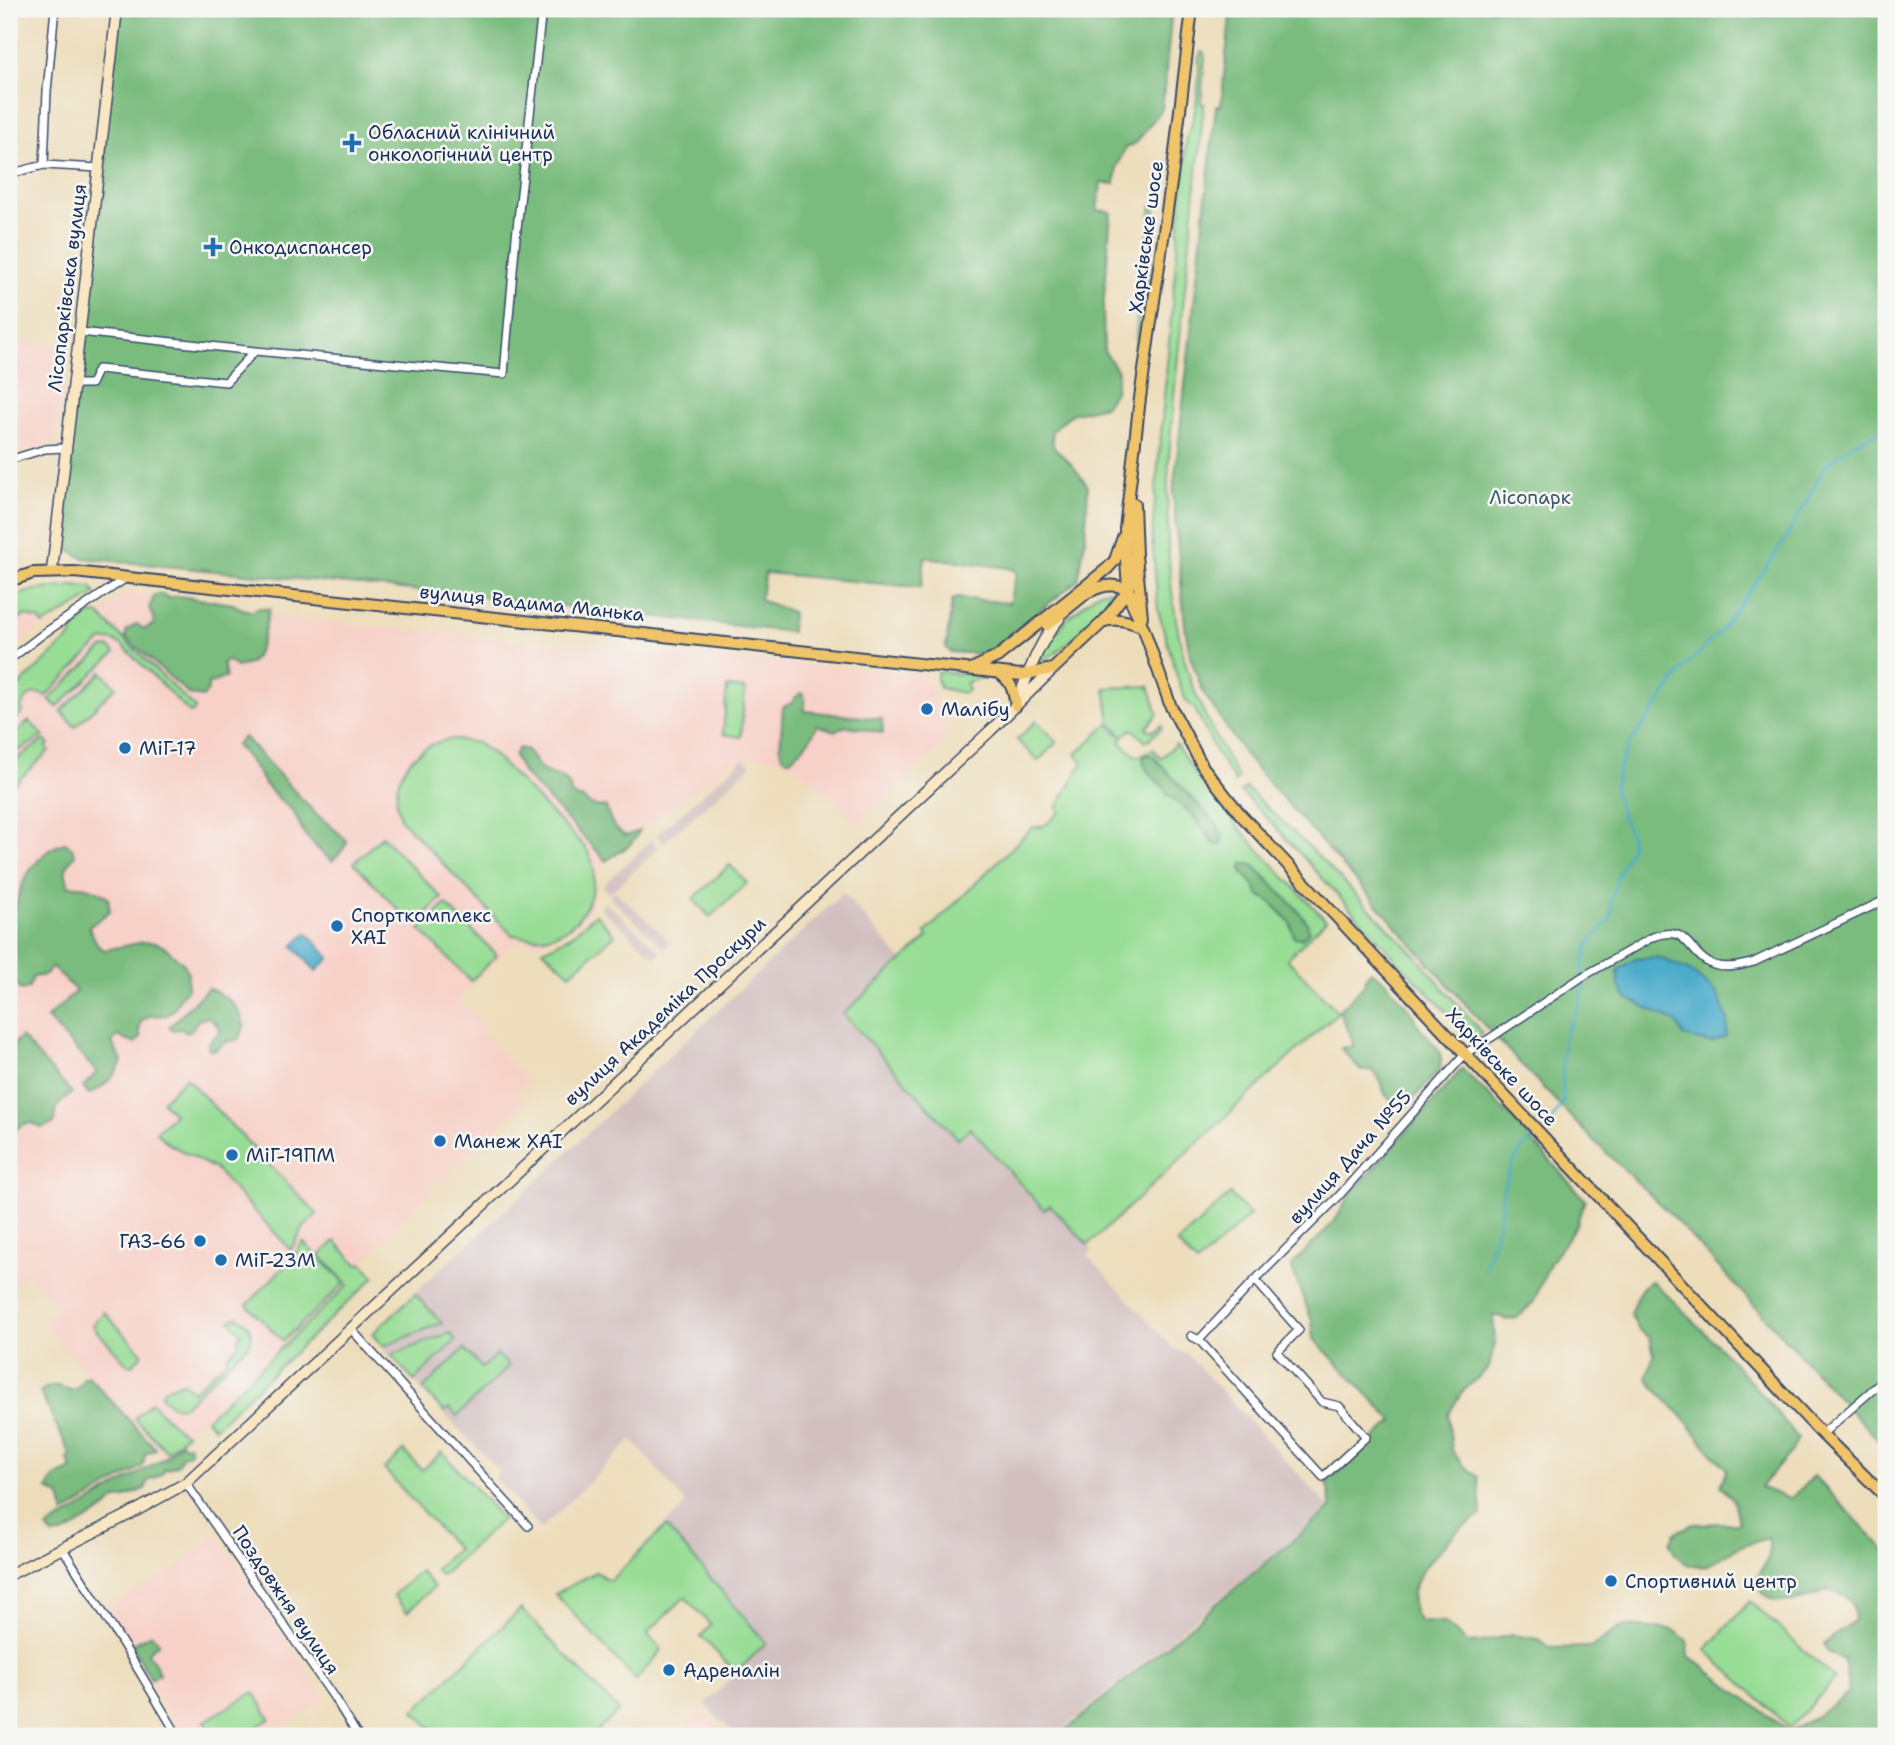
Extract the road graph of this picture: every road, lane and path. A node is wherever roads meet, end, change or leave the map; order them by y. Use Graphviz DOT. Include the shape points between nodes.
graph roads {
  1 [pos="55,9"];
  2 [pos="117,9"];
  3 [pos="542,9"];
  4 [pos="1192,9"];
  5 [pos="44,165"];
  6 [pos="99,168"];
  7 [pos="9,174"];
  8 [pos="80,332"];
  9 [pos="255,351"];
  10 [pos="74,384"];
  11 [pos="65,448"];
  12 [pos="9,460"];
  13 [pos="1133,470"];
  14 [pos="1125,529"];
  15 [pos="1136,555"];
  16 [pos="1112,564"];
  17 [pos="52,572"];
  18 [pos="127,577"];
  19 [pos="9,581"];
  20 [pos="1128,590"];
  21 [pos="1091,591"];
  22 [pos="1066,611"];
  23 [pos="1104,621"];
  24 [pos="1142,621"];
  25 [pos="9,660"];
  26 [pos="973,668"];
  27 [pos="1053,669"];
  28 [pos="999,673"];
  29 [pos="1029,674"];
  30 [pos="1016,706"];
  31 [pos="1886,902"];
  32 [pos="1466,1053"];
  33 [pos="1255,1280"];
  34 [pos="351,1329"];
  35 [pos="1191,1336"];
  36 [pos="1199,1340"];
  37 [pos="1886,1378"];
  38 [pos="1822,1434"];
  39 [pos="186,1483"];
  40 [pos="1886,1497"];
  41 [pos="528,1526"];
  42 [pos="62,1549"];
  43 [pos="9,1575"];
  44 [pos="178,1736"];
  45 [pos="358,1736"];
  1 -- 5 [label="street"];
  2 -- 6 [label="street, Лісопарківська вулиця"];
  3 -- 9 [label="street" via="504,374"];
  4 -- 13 [label="main road, Харківське шосе"];
  5 -- 6 [label="street"];
  5 -- 7 [label="street"];
  6 -- 8 [label="street, Лісопарківська вулиця"];
  8 -- 9 [label="street"];
  8 -- 10 [label="street, Лісопарківська вулиця"];
  9 -- 10 [label="street" via="226,382 98,369 91,384"];
  10 -- 11 [label="street, Лісопарківська вулиця"];
  11 -- 12 [label="street"];
  11 -- 17 [label="street, Лісопарківська вулиця"];
  13 -- 14 [label="main road, Харківське шосе"];
  13 -- 15 [label="main road, Харківське шосе"];
  14 -- 16 [label="main road"];
  14 -- 20 [label="main road, Харківське шосе"];
  15 -- 20 [label="main road, вулиця Академіка Проскури"];
  15 -- 24 [label="main road, Харківське шосе"];
  16 -- 21 [label="main road"];
  16 -- 26 [label="main road" via="997,657"];
  17 -- 18 [label="main road, вулиця Вадима Манька"];
  17 -- 19 [label="main road, вулиця Вадима Манька"];
  18 -- 25 [label="street"];
  18 -- 26 [label="main road, вулиця Вадима Манька"];
  20 -- 21 [label="main road" via="1104,584"];
  20 -- 23 [label="main road, вулиця Академіка Проскури"];
  20 -- 24 [label="main road, Харківське шосе"];
  21 -- 22 [label="main road"];
  22 -- 26 [label="main road" via="992,665"];
  22 -- 29 [label="street" via="1048,632"];
  23 -- 24 [label="main road"];
  23 -- 27 [label="main road, вулиця Академіка Проскури"];
  24 -- 32 [label="main road, Харківське шосе" via="1171,707 1211,779"];
  26 -- 28 [label="main road, вулиця Вадима Манька"];
  27 -- 29 [label="main road, вулиця Вадима Манька"];
  27 -- 30 [label="street, вулиця Академіка Проскури"];
  28 -- 29 [label="main road, вулиця Вадима Манька"];
  28 -- 30 [label="main road" via="1012,686"];
  29 -- 30 [label="street"];
  30 -- 34 [label="street, вулиця Академіка Проскури"];
  31 -- 32 [label="street, вулиця Дача №55" via="1742,966 1709,963 1682,937 1664,933 1598,967"];
  32 -- 33 [label="street, вулиця Дача №55" via="1338,1197"];
  32 -- 38 [label="main road, Харківське шосе"];
  33 -- 36 [label="street, вулиця Дача №55"];
  33 -- 36 [label="street" via="1298,1330 1277,1352 1322,1402 1339,1406 1366,1437 1323,1477"];
  34 -- 39 [label="street, вулиця Академіка Проскури"];
  34 -- 41 [label="street"];
  35 -- 36 [label="street"];
  37 -- 38 [label="street"];
  38 -- 40 [label="main road, Харківське шосе"];
  39 -- 42 [label="street, вулиця Академіка Проскури"];
  39 -- 45 [label="street, Поздовжня вулиця"];
  42 -- 43 [label="street, вулиця Академіка Проскури"];
  42 -- 44 [label="street"];
}
